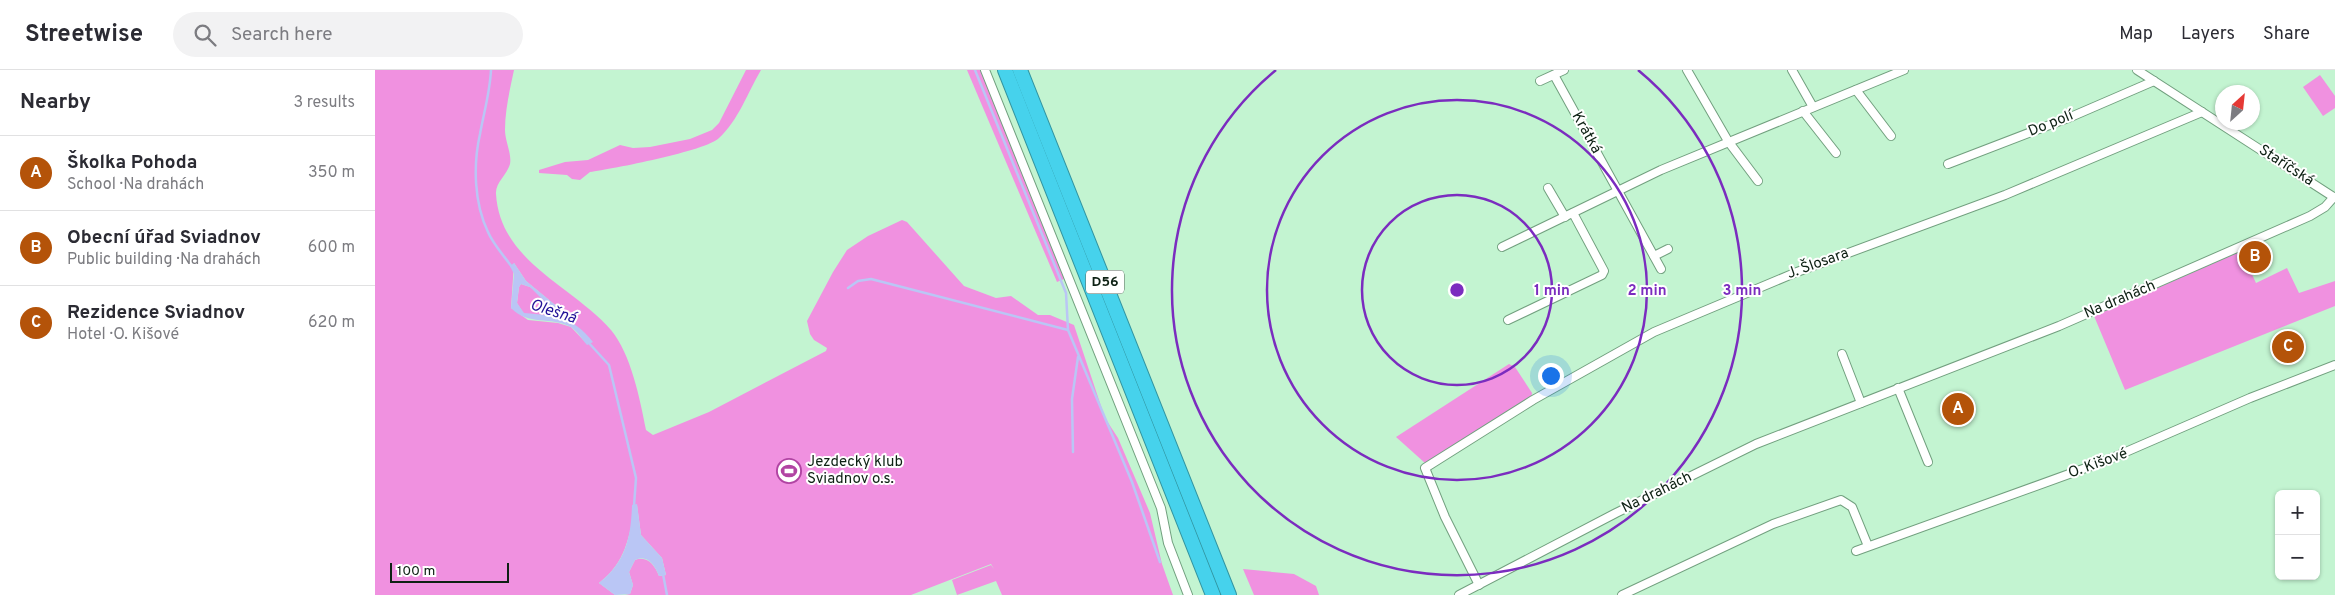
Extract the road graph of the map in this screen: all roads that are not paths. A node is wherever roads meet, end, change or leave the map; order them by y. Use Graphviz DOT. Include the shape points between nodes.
graph roads {
  1 [pos="985,70"];
  2 [pos="1005,70"];
  3 [pos="1021,70"];
  4 [pos="1564,70"];
  5 [pos="1687,70"];
  6 [pos="1792,70"];
  7 [pos="1904,70"];
  8 [pos="2137,70"];
  9 [pos="1554,75"];
  10 [pos="2154,81"];
  11 [pos="1541,82"];
  12 [pos="1856,90"];
  13 [pos="1813,107"];
  14 [pos="1803,111"];
  15 [pos="2202,112"];
  16 [pos="1891,136"];
  17 [pos="1728,141"];
  18 [pos="1836,153"];
  19 [pos="1948,164"];
  20 [pos="1758,181"];
  21 [pos="1548,188"];
  22 [pos="1618,191"];
  23 [pos="2334,197"];
  24 [pos="1573,213"];
  25 [pos="1565,217"];
  26 [pos="1502,247"];
  27 [pos="1668,249"];
  28 [pos="1654,256"];
  29 [pos="1661,269"];
  30 [pos="1508,320"];
  31 [pos="1842,354"];
  32 [pos="2335,365"];
  33 [pos="1898,388"];
  34 [pos="1861,403"];
  35 [pos="1928,462"];
  36 [pos="1868,546"];
  37 [pos="1856,551"];
  38 [pos="1479,585"];
  39 [pos="1188,595"];
  40 [pos="1213,595"];
  41 [pos="1229,595"];
  42 [pos="1459,595"];
  43 [pos="1622,595"];
  1 -- 39 [label="street" via="1161,508 1169,543"];
  2 -- 40 [label="highway, D56"];
  3 -- 41 [label="highway, D56"];
  4 -- 9 [label="street"];
  5 -- 17 [label="street"];
  6 -- 13 [label="street"];
  7 -- 12 [label="street"];
  8 -- 10 [label="street, Staříčská"];
  9 -- 11 [label="street"];
  9 -- 22 [label="street, Krátká"];
  10 -- 15 [label="street, Staříčská"];
  10 -- 19 [label="street, Do polí"];
  12 -- 13 [label="street"];
  12 -- 16 [label="street"];
  13 -- 14 [label="street"];
  14 -- 17 [label="street"];
  14 -- 18 [label="street"];
  15 -- 23 [label="street, Staříčská"];
  15 -- 38 [label="street, J. Šlosara" via="2005,195 1797,272 1654,332 1533,400 1425,468"];
  17 -- 20 [label="street"];
  17 -- 22 [label="street"];
  21 -- 25 [label="street"];
  22 -- 24 [label="street"];
  22 -- 28 [label="street, Krátká"];
  23 -- 33 [label="street, Na drahách" via="2310,216 2241,247 2059,326"];
  24 -- 25 [label="street"];
  24 -- 30 [label="street" via="1604,271 1602,275"];
  25 -- 26 [label="street"];
  27 -- 28 [label="street"];
  28 -- 29 [label="street, Krátká"];
  31 -- 34 [label="street"];
  32 -- 36 [label="street, O. Kišové" via="2250,398 2105,462"];
  33 -- 34 [label="street, Na drahách"];
  33 -- 35 [label="street"];
  34 -- 38 [label="street, Na drahách" via="1757,444"];
  36 -- 37 [label="street, O. Kišové"];
  36 -- 43 [label="street" via="1853,507 1841,500 1773,524"];
  38 -- 42 [label="street, Na drahách"];
}
